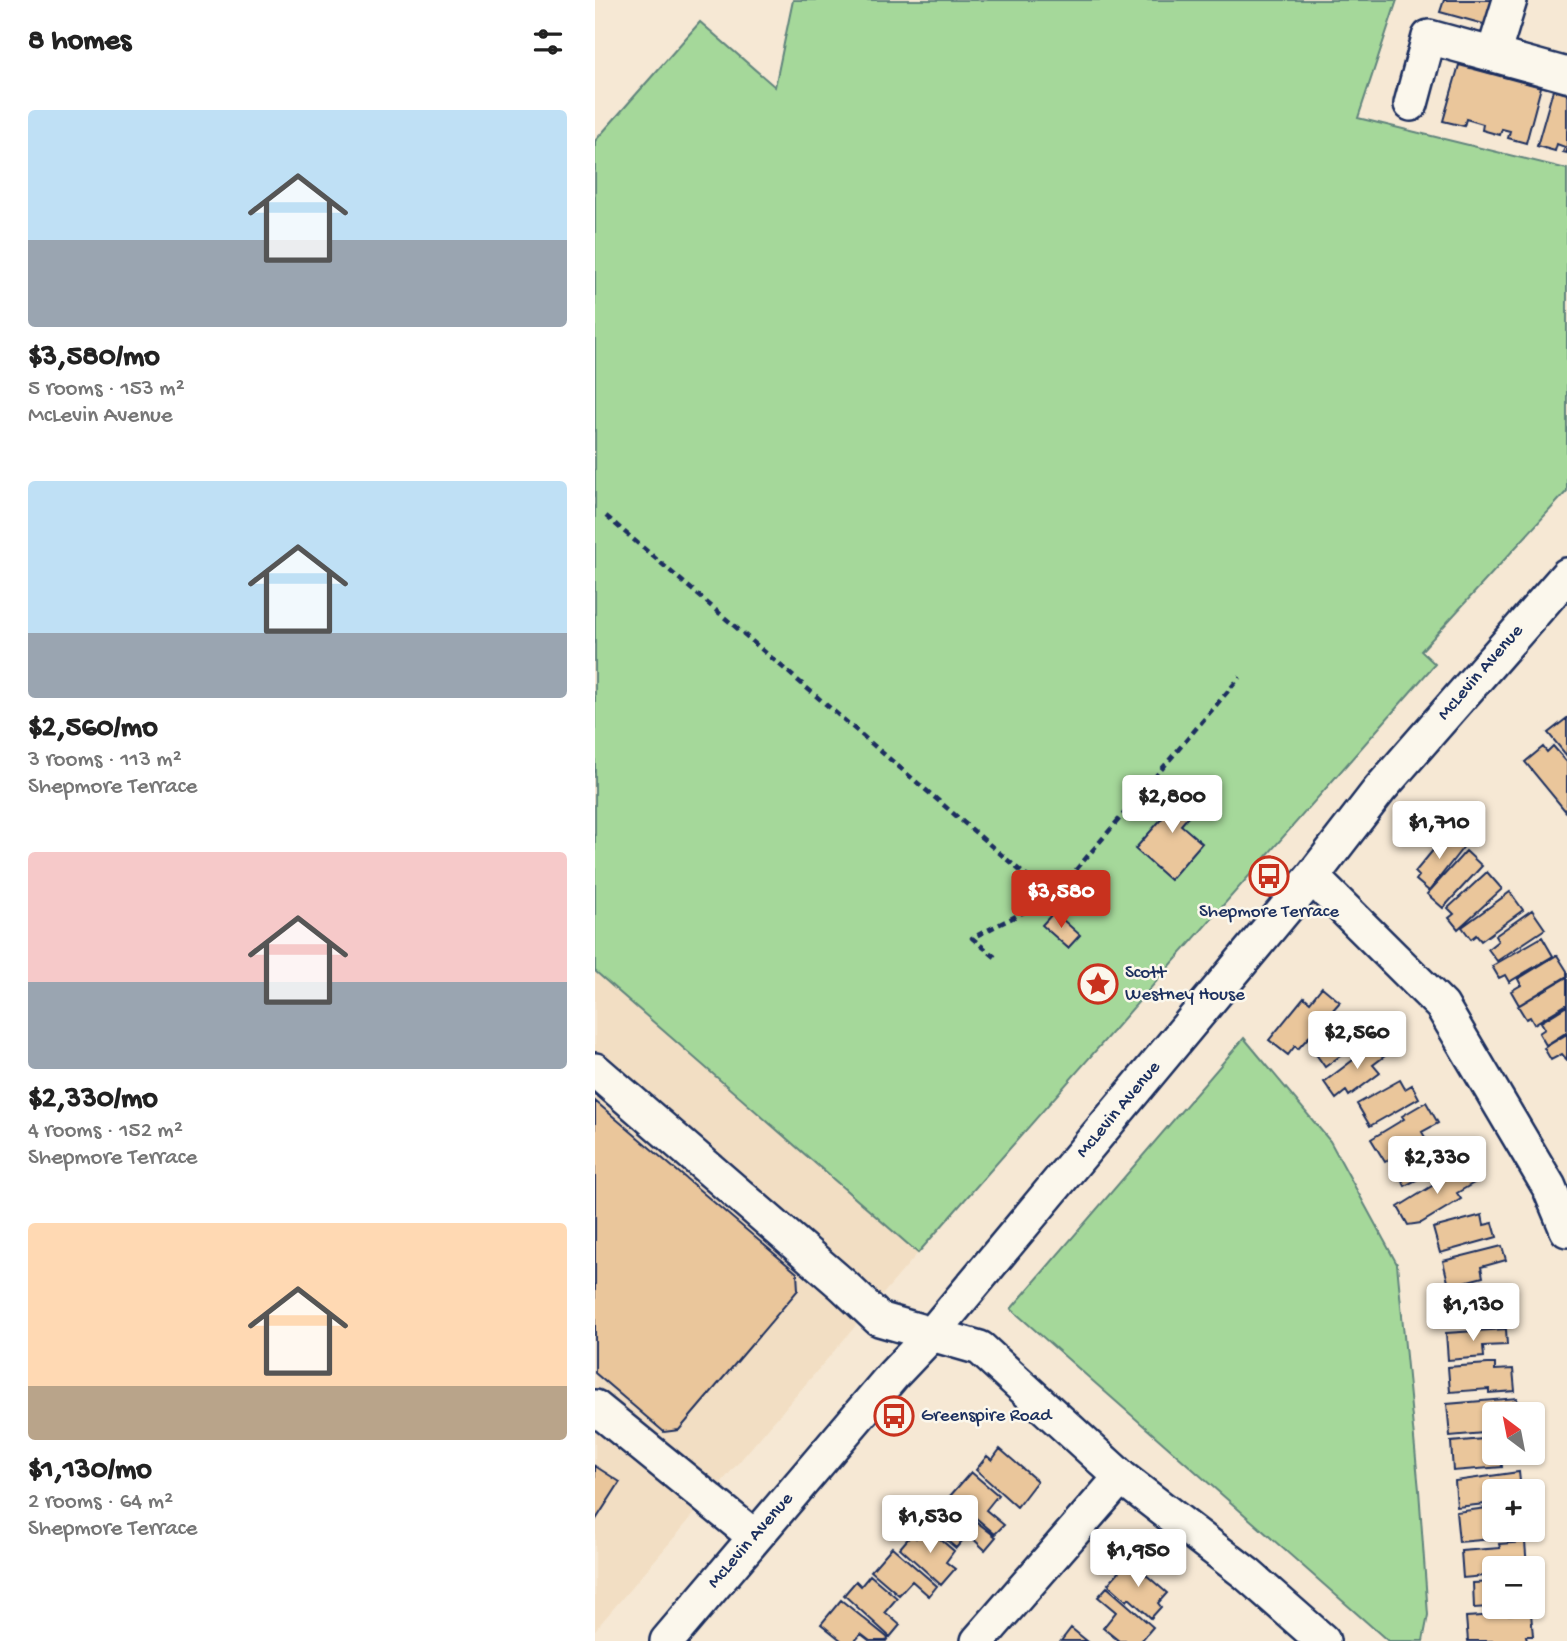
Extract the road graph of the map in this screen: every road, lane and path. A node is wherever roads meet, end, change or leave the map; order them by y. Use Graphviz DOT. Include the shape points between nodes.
graph roads {
  1 [pos="1510,0"];
  2 [pos="1493,55"];
  3 [pos="1567,75"];
  4 [pos="1411,104"];
  5 [pos="606,516"];
  6 [pos="1567,575"];
  7 [pos="1240,677"];
  8 [pos="1312,877"];
  9 [pos="1052,898"];
  10 [pos="995,957"];
  11 [pos="595,1070"];
  12 [pos="1567,1230"];
  13 [pos="932,1334"];
  14 [pos="595,1407"];
  15 [pos="1121,1477"];
  16 [pos="755,1537"];
  17 [pos="667,1641"];
  18 [pos="978,1641"];
  19 [pos="1323,1641"];
  1 -- 2 [label="street"];
  2 -- 3 [label="street"];
  2 -- 4 [label="street" via="1429,37"];
  5 -- 9 [label="path"];
  6 -- 8 [label="street, McLevin Avenue" via="1380,789"];
  7 -- 9 [label="path"];
  8 -- 12 [label="street" via="1442,1006 1549,1187"];
  8 -- 13 [label="street, McLevin Avenue"];
  9 -- 10 [label="path" via="972,938"];
  11 -- 13 [label="street" via="879,1320"];
  13 -- 15 [label="street" via="980,1348"];
  13 -- 16 [label="street, McLevin Avenue"];
  14 -- 16 [label="street"];
  15 -- 18 [label="street"];
  15 -- 19 [label="street" via="1247,1574"];
  16 -- 17 [label="street, McLevin Avenue"];
}
